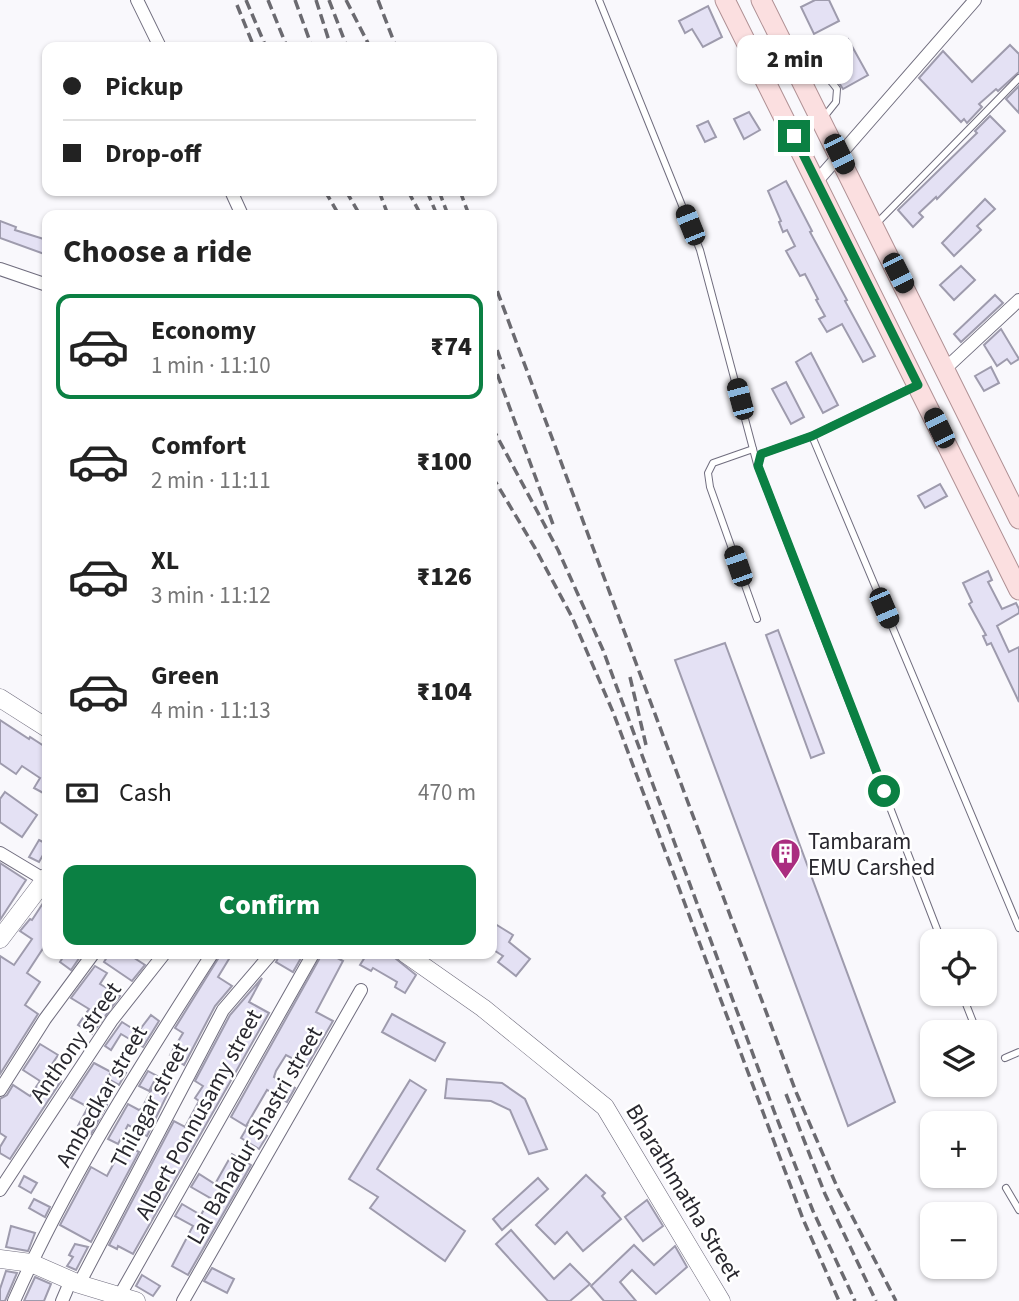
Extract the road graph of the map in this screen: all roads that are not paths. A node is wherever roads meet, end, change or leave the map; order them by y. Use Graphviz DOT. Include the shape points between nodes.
graph roads {
  1 [pos="137,0"];
  2 [pos="599,0"];
  3 [pos="725,0"];
  4 [pos="761,0"];
  5 [pos="975,0"];
  6 [pos="158,42"];
  7 [pos="799,75"];
  8 [pos="1019,78"];
  9 [pos="822,119"];
  10 [pos="839,154"];
  11 [pos="817,181"];
  12 [pos="875,225"];
  13 [pos="0,269"];
  14 [pos="42,283"];
  15 [pos="1019,300"];
  16 [pos="946,368"];
  17 [pos="918,385"];
  18 [pos="812,436"];
  19 [pos="753,449"];
  20 [pos="758,466"];
  21 [pos="1018,517"];
  22 [pos="1019,590"];
  23 [pos="757,619"];
  24 [pos="0,698"];
  25 [pos="42,725"];
  26 [pos="0,853"];
  27 [pos="42,876"];
  28 [pos="42,883"];
  29 [pos="1019,928"];
  30 [pos="937,929"];
  31 [pos="0,939"];
  32 [pos="89,959"];
  33 [pos="160,959"];
  34 [pos="209,959"];
  35 [pos="267,959"];
  36 [pos="310,959"];
  37 [pos="413,959"];
  38 [pos="361,990"];
  39 [pos="1019,1052"];
  40 [pos="1005,1058"];
  41 [pos="0,1090"];
  42 [pos="1006,1188"];
  43 [pos="0,1190"];
  44 [pos="1019,1210"];
  45 [pos="0,1259"];
  46 [pos="31,1263"];
  47 [pos="75,1282"];
  48 [pos="128,1298"];
  49 [pos="14,1301"];
  50 [pos="62,1301"];
  51 [pos="183,1301"];
  52 [pos="721,1301"];
  1 -- 6 [label="street"];
  2 -- 19 [label="lane" via="700,250"];
  3 -- 11 [label="main road"];
  4 -- 7 [label="main road"];
  5 -- 10 [label="street"];
  7 -- 9 [label="main road"];
  7 -- 9 [label="lane" via="824,73 837,89 836,102"];
  8 -- 12 [label="lane"];
  9 -- 10 [label="main road"];
  10 -- 11 [label="street"];
  10 -- 12 [label="main road"];
  11 -- 17 [label="main road"];
  12 -- 16 [label="main road"];
  13 -- 14 [label="street"];
  15 -- 16 [label="street"];
  16 -- 21 [label="main road"];
  17 -- 18 [label="lane"];
  17 -- 22 [label="main road"];
  18 -- 20 [label="lane" via="761,454"];
  18 -- 29 [label="lane"];
  19 -- 20 [label="lane"];
  19 -- 23 [label="lane" via="713,463 708,473"];
  20 -- 30 [label="lane"];
  24 -- 25 [label="street"];
  26 -- 27 [label="street"];
  28 -- 31 [label="street"];
  32 -- 41 [label="street"];
  33 -- 43 [label="street, Anthony street" via="112,1020"];
  34 -- 46 [label="street, Ambedkar street" via="122,1094"];
  35 -- 47 [label="street, Thilagar street" via="223,1010"];
  36 -- 48 [label="street, Albert Ponnusamy street"];
  37 -- 52 [label="street, Bharathmatha Street" via="483,1008 605,1107"];
  38 -- 51 [label="street, Lal Bahadur Shastri street"];
  39 -- 40 [label="lane"];
  42 -- 44 [label="lane"];
  45 -- 46 [label="street"];
  46 -- 47 [label="street"];
  46 -- 49 [label="street, Ambedkar street"];
  47 -- 48 [label="street"];
  47 -- 50 [label="street, Thilagar street"];
}
